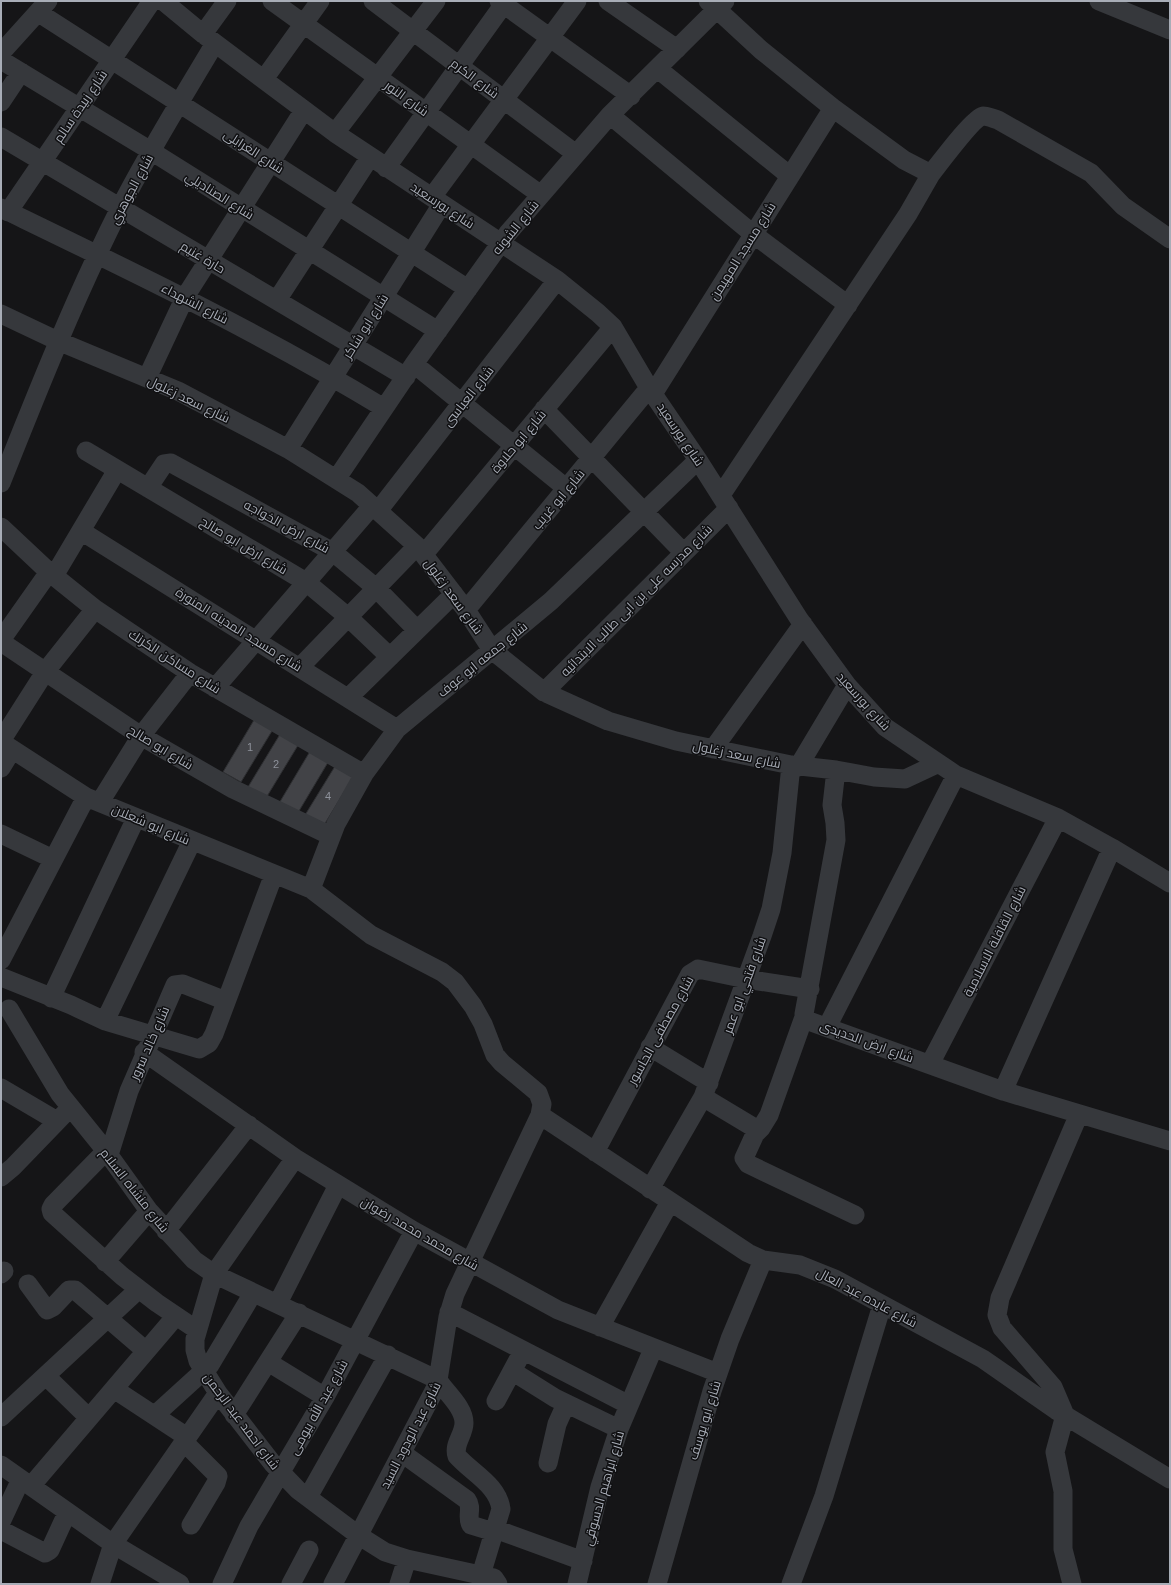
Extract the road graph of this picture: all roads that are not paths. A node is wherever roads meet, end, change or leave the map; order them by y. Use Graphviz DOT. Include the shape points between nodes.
graph roads {
  1 [pos="152,1"];
  2 [pos="162,1"];
  3 [pos="228,1"];
  4 [pos="272,1"];
  5 [pos="320,1"];
  6 [pos="373,1"];
  7 [pos="436,1"];
  8 [pos="577,1"];
  9 [pos="608,1"];
  10 [pos="1099,1"];
  11 [pos="503,2"];
  12 [pos="716,4"];
  13 [pos="44,7"];
  14 [pos="304,24"];
  15 [pos="1170,30"];
  16 [pos="413,31"];
  17 [pos="209,38"];
  18 [pos="550,38"];
  19 [pos="677,49"];
  20 [pos="1,53"];
  21 [pos="1,60"];
  22 [pos="112,60"];
  23 [pos="459,66"];
  24 [pos="658,69"];
  25 [pos="21,72"];
  26 [pos="378,77"];
  27 [pos="264,79"];
  28 [pos="631,96"];
  29 [pos="504,100"];
  30 [pos="1,102"];
  31 [pos="179,103"];
  32 [pos="79,107"];
  33 [pos="833,108"];
  34 [pos="304,110"];
  35 [pos="426,112"];
  36 [pos="610,115"];
  37 [pos="335,133"];
  38 [pos="1,137"];
  39 [pos="471,145"];
  40 [pos="151,151"];
  41 [pos="576,154"];
  42 [pos="370,157"];
  43 [pos="42,161"];
  44 [pos="271,162"];
  45 [pos="386,168"];
  46 [pos="931,174"];
  47 [pos="790,176"];
  48 [pos="541,195"];
  49 [pos="437,200"];
  50 [pos="339,206"];
  51 [pos="120,208"];
  52 [pos="241,209"];
  53 [pos="4,210"];
  54 [pos="752,234"];
  55 [pos="1170,238"];
  56 [pos="501,243"];
  57 [pos="309,251"];
  58 [pos="411,252"];
  59 [pos="97,254"];
  60 [pos="208,260"];
  61 [pos="557,280"];
  62 [pos="468,289"];
  63 [pos="185,297"];
  64 [pos="383,297"];
  65 [pos="277,300"];
  66 [pos="848,305"];
  67 [pos="1,314"];
  68 [pos="612,327"];
  69 [pos="438,331"];
  70 [pos="58,341"];
  71 [pos="353,346"];
  72 [pos="410,370"];
  73 [pos="333,377"];
  74 [pos="147,378"];
  75 [pos="651,391"];
  76 [pos="462,403"];
  77 [pos="384,408"];
  78 [pos="544,409"];
  79 [pos="514,446"];
  80 [pos="288,449"];
  81 [pos="86,451"];
  82 [pos="592,458"];
  83 [pos="698,460"];
  84 [pos="118,470"];
  85 [pos="337,478"];
  86 [pos="1,482"];
  87 [pos="148,488"];
  88 [pos="566,488"];
  89 [pos="725,501"];
  90 [pos="375,508"];
  91 [pos="643,511"];
  92 [pos="1,527"];
  93 [pos="81,530"];
  94 [pos="421,550"];
  95 [pos="332,552"];
  96 [pos="683,552"];
  97 [pos="52,574"];
  98 [pos="306,582"];
  99 [pos="376,588"];
  100 [pos="454,594"];
  101 [pos="95,609"];
  102 [pos="466,610"];
  103 [pos="348,618"];
  104 [pos="803,624"];
  105 [pos="417,630"];
  106 [pos="255,639"];
  107 [pos="1,641"];
  108 [pos="492,650"];
  109 [pos="390,657"];
  110 [pos="300,667"];
  111 [pos="45,672"];
  112 [pos="190,673"];
  113 [pos="847,685"];
  114 [pos="215,688"];
  115 [pos="544,692"];
  116 [pos="348,698"];
  117 [pos="397,729"];
  118 [pos="142,736"];
  119 [pos="5,744"];
  120 [pos="713,749"];
  121 [pos="937,764"];
  122 [pos="795,766"];
  123 [pos="1,768"];
  124 [pos="836,770"];
  125 [pos="364,774"];
  126 [pos="956,775"];
  127 [pos="93,799"];
  128 [pos="136,818"];
  129 [pos="1058,818"];
  130 [pos="1,834"];
  131 [pos="331,836"];
  132 [pos="192,841"];
  133 [pos="1112,848"];
  134 [pos="53,859"];
  135 [pos="274,874"];
  136 [pos="1170,883"];
  137 [pos="311,889"];
  138 [pos="1,960"];
  139 [pos="1,977"];
  140 [pos="746,979"];
  141 [pos="21,986"];
  142 [pos="810,989"];
  143 [pos="51,998"];
  144 [pos="226,1001"];
  145 [pos="5,1017"];
  146 [pos="804,1017"];
  147 [pos="105,1021"];
  148 [pos="827,1027"];
  149 [pos="152,1035"];
  150 [pos="650,1047"];
  151 [pos="144,1052"];
  152 [pos="930,1064"];
  153 [pos="1,1088"];
  154 [pos="706,1090"];
  155 [pos="1002,1091"];
  156 [pos="70,1108"];
  157 [pos="1079,1114"];
  158 [pos="540,1115"];
  159 [pos="57,1121"];
  160 [pos="249,1125"];
  161 [pos="755,1134"];
  162 [pos="1170,1141"];
  163 [pos="595,1152"];
  164 [pos="107,1153"];
  165 [pos="295,1158"];
  166 [pos="1,1177"];
  167 [pos="338,1185"];
  168 [pos="650,1189"];
  169 [pos="670,1202"];
  170 [pos="149,1211"];
  171 [pos="856,1215"];
  172 [pos="166,1230"];
  173 [pos="414,1231"];
  174 [pos="763,1260"];
  175 [pos="105,1262"];
  176 [pos="470,1262"];
  177 [pos="214,1274"];
  178 [pos="28,1284"];
  179 [pos="138,1290"];
  180 [pos="253,1292"];
  181 [pos="278,1304"];
  182 [pos="882,1305"];
  183 [pos="449,1312"];
  184 [pos="299,1313"];
  185 [pos="176,1316"];
  186 [pos="108,1318"];
  187 [pos="600,1327"];
  188 [pos="197,1330"];
  189 [pos="355,1340"];
  190 [pos="653,1349"];
  191 [pos="523,1350"];
  192 [pos="146,1351"];
  193 [pos="388,1355"];
  194 [pos="268,1362"];
  195 [pos="204,1371"];
  196 [pos="512,1371"];
  197 [pos="718,1373"];
  198 [pos="46,1376"];
  199 [pos="438,1380"];
  200 [pos="114,1388"];
  201 [pos="218,1393"];
  202 [pos="325,1396"];
  203 [pos="496,1401"];
  204 [pos="566,1404"];
  205 [pos="628,1405"];
  206 [pos="155,1415"];
  207 [pos="234,1415"];
  208 [pos="1065,1415"];
  209 [pos="1,1417"];
  210 [pos="89,1418"];
  211 [pos="619,1429"];
  212 [pos="186,1440"];
  213 [pos="402,1453"];
  214 [pos="548,1463"];
  215 [pos="1,1464"];
  216 [pos="281,1473"];
  217 [pos="1170,1479"];
  218 [pos="26,1483"];
  219 [pos="308,1497"];
  220 [pos="67,1513"];
  221 [pos="1,1522"];
  222 [pos="191,1525"];
  223 [pos="1,1530"];
  224 [pos="494,1531"];
  225 [pos="358,1535"];
  226 [pos="113,1544"];
  227 [pos="309,1550"];
  228 [pos="407,1559"];
  229 [pos="583,1561"];
  230 [pos="454,1577"];
  231 [pos="490,1579"];
  232 [pos="100,1584"];
  233 [pos="180,1584"];
  234 [pos="222,1584"];
  235 [pos="291,1584"];
  236 [pos="333,1584"];
  237 [pos="398,1584"];
  238 [pos="577,1584"];
  239 [pos="657,1584"];
  240 [pos="791,1584"];
  241 [pos="1072,1584"];
  1 -- 22 [label="street, شارع زبيدة سالم"];
  2 -- 17 [label="street, شارع بورسعيد"];
  3 -- 17 [label="street, شارع الجوهري"];
  4 -- 14 [label="street, شارع النور"];
  5 -- 14 [label="street"];
  6 -- 16 [label="street, شارع الكرم"];
  7 -- 16 [label="street"];
  8 -- 18 [label="street, شارع ابو شاكر"];
  9 -- 19 [label="street"];
  10 -- 15 [label="street"];
  11 -- 18 [label="street"];
  11 -- 23 [label="street"];
  12 -- 19 [label="street, شارع الشونه"];
  12 -- 33 [label="street" via="761,50"];
  13 -- 20 [label="street"];
  13 -- 22 [label="street, شارع الغرابلى"];
  14 -- 26 [label="street, شارع النور"];
  14 -- 27 [label="street"];
  16 -- 23 [label="street, شارع الكرم"];
  16 -- 26 [label="street"];
  17 -- 27 [label="street, شارع بورسعيد"];
  17 -- 31 [label="street, شارع الجوهري"];
  18 -- 28 [label="street"];
  18 -- 29 [label="street, شارع ابو شاكر"];
  19 -- 24 [label="street, شارع الشونه"];
  21 -- 25 [label="street, شارع الصناديلي"];
  22 -- 31 [label="street, شارع الغرابلى"];
  22 -- 32 [label="street, شارع زبيدة سالم"];
  23 -- 29 [label="street, شارع الكرم"];
  23 -- 35 [label="street"];
  24 -- 28 [label="street, شارع الشونه"];
  24 -- 47 [label="street"];
  25 -- 30 [label="street"];
  25 -- 32 [label="street, شارع الصناديلي"];
  26 -- 35 [label="street, شارع النور"];
  26 -- 37 [label="street"];
  27 -- 34 [label="street, شارع بورسعيد"];
  28 -- 36 [label="street, شارع الشونه"];
  29 -- 39 [label="street, شارع ابو شاكر"];
  29 -- 41 [label="street, شارع الكرم"];
  31 -- 40 [label="street, شارع الجوهري"];
  31 -- 44 [label="street, شارع الغرابلى"];
  32 -- 40 [label="street, شارع الصناديلي"];
  32 -- 43 [label="street, شارع زبيدة سالم"];
  33 -- 46 [label="street" via="904,160"];
  33 -- 47 [label="street, شارع مسجد المهيمن"];
  34 -- 37 [label="street, شارع بورسعيد"];
  34 -- 44 [label="street"];
  35 -- 39 [label="street, شارع النور"];
  35 -- 45 [label="street"];
  36 -- 41 [label="street, شارع الشونه"];
  36 -- 54 [label="street"];
  37 -- 42 [label="street, شارع بورسعيد"];
  38 -- 43 [label="street, حارة غنيم"];
  39 -- 48 [label="street, شارع النور"];
  39 -- 49 [label="street, شارع ابو شاكر"];
  40 -- 51 [label="street, شارع الجوهري"];
  40 -- 52 [label="street, شارع الصناديلي"];
  41 -- 48 [label="street, شارع الشونه"];
  42 -- 45 [label="street, شارع بورسعيد"];
  42 -- 50 [label="street"];
  43 -- 51 [label="street, حارة غنيم"];
  43 -- 53 [label="street, شارع زبيدة سالم"];
  44 -- 50 [label="street, شارع الغرابلى"];
  44 -- 52 [label="street"];
  45 -- 49 [label="street, شارع بورسعيد"];
  46 -- 55 [label="street, شارع مدرسه على بن ابى طالب الابتدائيه" via="973,122 983,116 989,117 1098,178 1112,197"];
  46 -- 66 [label="street, شارع مدرسه على بن ابى طالب الابتدائيه"];
  47 -- 54 [label="street, شارع مسجد المهيمن"];
  48 -- 56 [label="street, شارع الشونه"];
  49 -- 56 [label="street, شارع بورسعيد"];
  49 -- 58 [label="street, شارع ابو شاكر"];
  50 -- 57 [label="street"];
  50 -- 58 [label="street, شارع الغرابلى"];
  51 -- 59 [label="street, شارع الجوهري"];
  51 -- 60 [label="street, حارة غنيم"];
  52 -- 57 [label="street, شارع الصناديلي"];
  52 -- 60 [label="street"];
  53 -- 59 [label="street, شارع الشهداء"];
  54 -- 66 [label="street"];
  54 -- 75 [label="street, شارع مسجد المهيمن"];
  56 -- 61 [label="street, شارع بورسعيد"];
  56 -- 62 [label="street, شارع الشونه"];
  57 -- 64 [label="street, شارع الصناديلي"];
  57 -- 65 [label="street"];
  58 -- 62 [label="street, شارع الغرابلى"];
  58 -- 64 [label="street, شارع ابو شاكر"];
  59 -- 63 [label="street, شارع الشهداء"];
  59 -- 70 [label="street, شارع الجوهري"];
  60 -- 63 [label="street"];
  60 -- 65 [label="street, حارة غنيم"];
  61 -- 68 [label="street, شارع بورسعيد" via="585,301"];
  61 -- 76 [label="street, شارع العباسى"];
  62 -- 69 [label="street, شارع الشونه"];
  63 -- 73 [label="street, شارع الشهداء"];
  63 -- 74 [label="street"];
  64 -- 69 [label="street, شارع الصناديلي"];
  64 -- 71 [label="street, شارع ابو شاكر"];
  65 -- 71 [label="street, حارة غنيم"];
  66 -- 89 [label="street, شارع مدرسه على بن ابى طالب الابتدائيه"];
  67 -- 70 [label="street, شارع سعد زغلول"];
  68 -- 75 [label="street, شارع بورسعيد"];
  68 -- 78 [label="street, شارع ابو حلاوة"];
  69 -- 72 [label="street, شارع الشونه"];
  70 -- 74 [label="street, شارع سعد زغلول"];
  70 -- 86 [label="street, شارع الجوهري"];
  71 -- 72 [label="street, حارة غنيم"];
  71 -- 73 [label="street, شارع ابو شاكر"];
  72 -- 76 [label="street, حارة غنيم"];
  72 -- 77 [label="street, شارع الشونه"];
  73 -- 77 [label="street, شارع الشهداء"];
  73 -- 80 [label="street, شارع ابو شاكر"];
  74 -- 80 [label="street, شارع سعد زغلول" via="178,391"];
  75 -- 82 [label="street, شارع ابو غريب"];
  75 -- 83 [label="street, شارع بورسعيد"];
  76 -- 79 [label="street, حارة غنيم"];
  76 -- 90 [label="street, شارع العباسى"];
  77 -- 85 [label="street, شارع الشونه"];
  78 -- 79 [label="street, شارع ابو حلاوة"];
  78 -- 82 [label="street"];
  79 -- 88 [label="street, حارة غنيم"];
  79 -- 94 [label="street, شارع ابو حلاوة"];
  80 -- 85 [label="street, شارع سعد زغلول"];
  81 -- 84 [label="street, شارع ارض ابو صالح"];
  82 -- 88 [label="street, شارع ابو غريب"];
  82 -- 91 [label="street"];
  83 -- 89 [label="street, شارع بورسعيد"];
  83 -- 91 [label="street, شارع جمعه ابو عوف"];
  84 -- 87 [label="street, شارع ارض ابو صالح"];
  84 -- 93 [label="street"];
  85 -- 90 [label="street, شارع سعد زغلول"];
  87 -- 95 [label="street, شارع ارض الخواجه" via="162,467 168,462 171,463"];
  87 -- 98 [label="street, شارع ارض ابو صالح"];
  88 -- 102 [label="street, شارع ابو غريب"];
  89 -- 96 [label="street, شارع مدرسه على بن ابى طالب الابتدائيه"];
  89 -- 104 [label="street, شارع بورسعيد"];
  90 -- 94 [label="street, شارع سعد زغلول"];
  90 -- 95 [label="street, شارع العباسى"];
  91 -- 96 [label="street"];
  91 -- 108 [label="street, شارع جمعه ابو عوف" via="551,601"];
  92 -- 97 [label="street, شارع مساكن الكرنك"];
  93 -- 97 [label="street"];
  93 -- 106 [label="street, شارع مسجد المدينه المنورة"];
  94 -- 99 [label="street"];
  94 -- 100 [label="street, شارع سعد زغلول"];
  95 -- 98 [label="street, شارع العباسى"];
  95 -- 99 [label="street, شارع ارض الخواجه"];
  96 -- 115 [label="street, شارع مدرسه على بن ابى طالب الابتدائيه"];
  97 -- 101 [label="street, شارع مساكن الكرنك"];
  97 -- 107 [label="street"];
  98 -- 103 [label="street, شارع ارض ابو صالح"];
  98 -- 106 [label="street, شارع العباسى"];
  99 -- 103 [label="street"];
  99 -- 105 [label="street, شارع ارض الخواجه"];
  100 -- 102 [label="street, شارع سعد زغلول"];
  100 -- 105 [label="street"];
  101 -- 111 [label="street"];
  101 -- 112 [label="street, شارع مساكن الكرنك"];
  102 -- 108 [label="street, شارع سعد زغلول"];
  103 -- 109 [label="street, شارع ارض ابو صالح"];
  103 -- 110 [label="street"];
  104 -- 113 [label="street, شارع بورسعيد"];
  104 -- 120 [label="street"];
  105 -- 109 [label="street"];
  106 -- 110 [label="street, شارع مسجد المدينه المنورة"];
  106 -- 114 [label="street, شارع العباسى"];
  107 -- 111 [label="street, شارع ابو صالح"];
  108 -- 115 [label="street, شارع سعد زغلول"];
  108 -- 117 [label="street, شارع جمعه ابو عوف"];
  109 -- 116 [label="street"];
  110 -- 116 [label="street, شارع مسجد المدينه المنورة"];
  111 -- 118 [label="street, شارع ابو صالح"];
  111 -- 119 [label="street"];
  112 -- 114 [label="street, شارع مساكن الكرنك"];
  112 -- 118 [label="street"];
  113 -- 121 [label="street, شارع بورسعيد" via="885,727"];
  113 -- 122 [label="street"];
  114 -- 125 [label="street, شارع مساكن الكرنك"];
  115 -- 120 [label="street, شارع سعد زغلول" via="608,721"];
  116 -- 117 [label="street, شارع مسجد المدينه المنورة"];
  117 -- 125 [label="street, شارع جمعه ابو عوف"];
  118 -- 127 [label="street"];
  118 -- 131 [label="street, شارع ابو صالح" via="233,788"];
  119 -- 123 [label="street"];
  119 -- 127 [label="street, شارع ابو شعلان"];
  120 -- 122 [label="street, شارع سعد زغلول"];
  121 -- 124 [label="street, شارع سعد زغلول" via="905,779 874,777"];
  121 -- 126 [label="street, شارع بورسعيد"];
  122 -- 124 [label="street, شارع سعد زغلول"];
  122 -- 140 [label="street, شارع فتحي ابو عمر" via="777,881"];
  124 -- 142 [label="street, شارع ارض الحديدى" via="832,805 836,840"];
  125 -- 131 [label="street, شارع جمعه ابو عوف"];
  126 -- 129 [label="street, شارع بورسعيد"];
  126 -- 148 [label="street"];
  127 -- 128 [label="street, شارع ابو شعلان"];
  127 -- 134 [label="street"];
  128 -- 132 [label="street, شارع ابو شعلان"];
  128 -- 143 [label="street"];
  129 -- 133 [label="street, شارع بورسعيد"];
  129 -- 152 [label="street, شارع القافلة الاسلامية"];
  130 -- 134 [label="street"];
  131 -- 137 [label="street, شارع جمعه ابو عوف"];
  132 -- 135 [label="street, شارع ابو شعلان"];
  132 -- 147 [label="street"];
  133 -- 136 [label="street, شارع بورسعيد"];
  133 -- 155 [label="street"];
  134 -- 138 [label="street"];
  135 -- 137 [label="street, شارع ابو شعلان"];
  135 -- 144 [label="street"];
  137 -- 158 [label="street, شارع ابو شعلان" via="371,935 426,963 455,982 483,1024 495,1055 538,1093 542,1104"];
  139 -- 141 [label="street"];
  140 -- 142 [label="street, شارع مصطفى الجاسور"];
  140 -- 150 [label="street, شارع مصطفى الجاسور" via="704,970 694,971"];
  140 -- 154 [label="street, شارع فتحي ابو عمر"];
  141 -- 143 [label="street"];
  141 -- 145 [label="street"];
  142 -- 146 [label="street, شارع ارض الحديدى"];
  143 -- 147 [label="street"];
  144 -- 149 [label="street" via="214,1034 204,1047 193,1048"];
  144 -- 149 [label="street, شارع خالد سرور" via="178,984"];
  145 -- 156 [label="street, شارع منشاه السلام"];
  146 -- 148 [label="street, شارع ارض الحديدى"];
  146 -- 161 [label="street" via="769,1115"];
  147 -- 149 [label="street"];
  148 -- 152 [label="street, شارع ارض الحديدى"];
  149 -- 151 [label="street, شارع خالد سرور"];
  150 -- 154 [label="street"];
  150 -- 163 [label="street, شارع مصطفى الجاسور"];
  151 -- 160 [label="street, شارع محمد محمد رضوان"];
  151 -- 164 [label="street, شارع خالد سرور"];
  152 -- 155 [label="street, شارع ارض الحديدى"];
  153 -- 159 [label="street"];
  154 -- 161 [label="street" via="750,1125"];
  154 -- 168 [label="street, شارع فتحي ابو عمر"];
  155 -- 157 [label="street, شارع ارض الحديدى"];
  156 -- 159 [label="street"];
  156 -- 164 [label="street, شارع منشاه السلام"];
  157 -- 162 [label="street, شارع ارض الحديدى"];
  157 -- 208 [label="street" via="1000,1298 997,1315 1002,1328 1053,1387"];
  158 -- 163 [label="street, شارع عايده عبد العال"];
  158 -- 176 [label="street, شارع عبد الودود السيد"];
  159 -- 166 [label="street"];
  160 -- 165 [label="street, شارع محمد محمد رضوان"];
  160 -- 172 [label="street"];
  161 -- 171 [label="street" via="744,1158 748,1164"];
  163 -- 168 [label="street, شارع عايده عبد العال"];
  164 -- 170 [label="street, شارع منشاه السلام"];
  164 -- 175 [label="street" via="51,1209 55,1216"];
  165 -- 167 [label="street, شارع محمد محمد رضوان"];
  165 -- 177 [label="street, شارع احمد عبد الرحمن"];
  167 -- 173 [label="street, شارع محمد محمد رضوان"];
  167 -- 181 [label="street"];
  168 -- 169 [label="street, شارع عايده عبد العال"];
  169 -- 174 [label="street, شارع عايده عبد العال" via="744,1251"];
  169 -- 187 [label="street"];
  170 -- 172 [label="street, شارع منشاه السلام"];
  170 -- 175 [label="street"];
  172 -- 177 [label="street, شارع منشاه السلام" via="194,1260"];
  173 -- 176 [label="street, شارع محمد محمد رضوان"];
  173 -- 189 [label="street, شارع عبد الله بيومى"];
  174 -- 182 [label="street, شارع عايده عبد العال" via="812,1269"];
  174 -- 197 [label="street, شارع ابو يوسف"];
  175 -- 179 [label="street"];
  176 -- 183 [label="street, شارع عبد الودود السيد" via="454,1294"];
  176 -- 187 [label="street, شارع محمد محمد رضوان" via="558,1310"];
  177 -- 180 [label="street, شارع منشاه السلام"];
  177 -- 188 [label="street, شارع احمد عبد الرحمن"];
  178 -- 186 [label="street" via="47,1310 72,1289 78,1291"];
  179 -- 185 [label="street"];
  179 -- 186 [label="street"];
  180 -- 181 [label="street, شارع منشاه السلام"];
  180 -- 195 [label="street" via="218,1355"];
  181 -- 184 [label="street, شارع منشاه السلام"];
  182 -- 208 [label="street, شارع عايده عبد العال" via="984,1359"];
  182 -- 240 [label="street" via="824,1496"];
  183 -- 191 [label="street"];
  183 -- 199 [label="street, شارع عبد الودود السيد"];
  184 -- 189 [label="street, شارع منشاه السلام"];
  184 -- 194 [label="street"];
  185 -- 188 [label="street"];
  185 -- 192 [label="street"];
  186 -- 192 [label="street"];
  186 -- 198 [label="street"];
  187 -- 190 [label="street, شارع محمد محمد رضوان"];
  188 -- 195 [label="street, شارع احمد عبد الرحمن" via="195,1350"];
  189 -- 193 [label="street, شارع منشاه السلام"];
  189 -- 202 [label="street, شارع عبد الله بيومى"];
  190 -- 197 [label="street, شارع محمد محمد رضوان"];
  190 -- 205 [label="street, شارع ابراهيم الدسوقي"];
  191 -- 196 [label="street"];
  191 -- 205 [label="street"];
  192 -- 200 [label="street"];
  193 -- 199 [label="street, شارع منشاه السلام"];
  193 -- 219 [label="street"];
  194 -- 202 [label="street"];
  194 -- 207 [label="street"];
  195 -- 201 [label="street, شارع احمد عبد الرحمن"];
  195 -- 206 [label="street"];
  196 -- 203 [label="street"];
  196 -- 204 [label="street"];
  197 -- 239 [label="street, شارع ابو يوسف"];
  198 -- 209 [label="street"];
  198 -- 210 [label="street"];
  199 -- 213 [label="street, شارع عبد الودود السيد"];
  199 -- 224 [label="street" via="463,1414 463,1430 455,1451 457,1456 495,1492 500,1500 501,1509"];
  200 -- 206 [label="street"];
  200 -- 210 [label="street"];
  201 -- 207 [label="street, شارع احمد عبد الرحمن"];
  201 -- 212 [label="street"];
  202 -- 216 [label="street, شارع عبد الله بيومى"];
  204 -- 211 [label="street"];
  204 -- 214 [label="street" via="557,1424"];
  205 -- 211 [label="street, شارع ابراهيم الدسوقي"];
  206 -- 212 [label="street"];
  207 -- 216 [label="street, شارع احمد عبد الرحمن"];
  208 -- 217 [label="street, شارع عايده عبد العال"];
  208 -- 241 [label="street" via="1055,1452 1063,1491 1063,1549"];
  210 -- 218 [label="street"];
  211 -- 229 [label="street, شارع ابراهيم الدسوقي" via="600,1487"];
  212 -- 222 [label="street" via="218,1476"];
  212 -- 226 [label="street"];
  213 -- 224 [label="street" via="467,1500 470,1509 468,1521 471,1525"];
  213 -- 225 [label="street, شارع عبد الودود السيد"];
  215 -- 218 [label="street"];
  216 -- 219 [label="street, شارع احمد عبد الرحمن"];
  216 -- 234 [label="street, شارع عبد الله بيومى" via="246,1532"];
  218 -- 220 [label="street"];
  218 -- 221 [label="street"];
  219 -- 225 [label="street, شارع احمد عبد الرحمن"];
  220 -- 223 [label="street" via="50,1550 45,1553"];
  220 -- 226 [label="street"];
  224 -- 229 [label="street"];
  224 -- 231 [label="street"];
  225 -- 228 [label="street, شارع احمد عبد الرحمن" via="385,1552"];
  225 -- 236 [label="street, شارع عبد الودود السيد"];
  226 -- 232 [label="street"];
  226 -- 233 [label="street"];
  227 -- 235 [label="street"];
  228 -- 230 [label="street, شارع احمد عبد الرحمن"];
  228 -- 237 [label="street"];
  229 -- 238 [label="street, شارع ابراهيم الدسوقي"];
  230 -- 231 [label="street, شارع احمد عبد الرحمن"];
}
